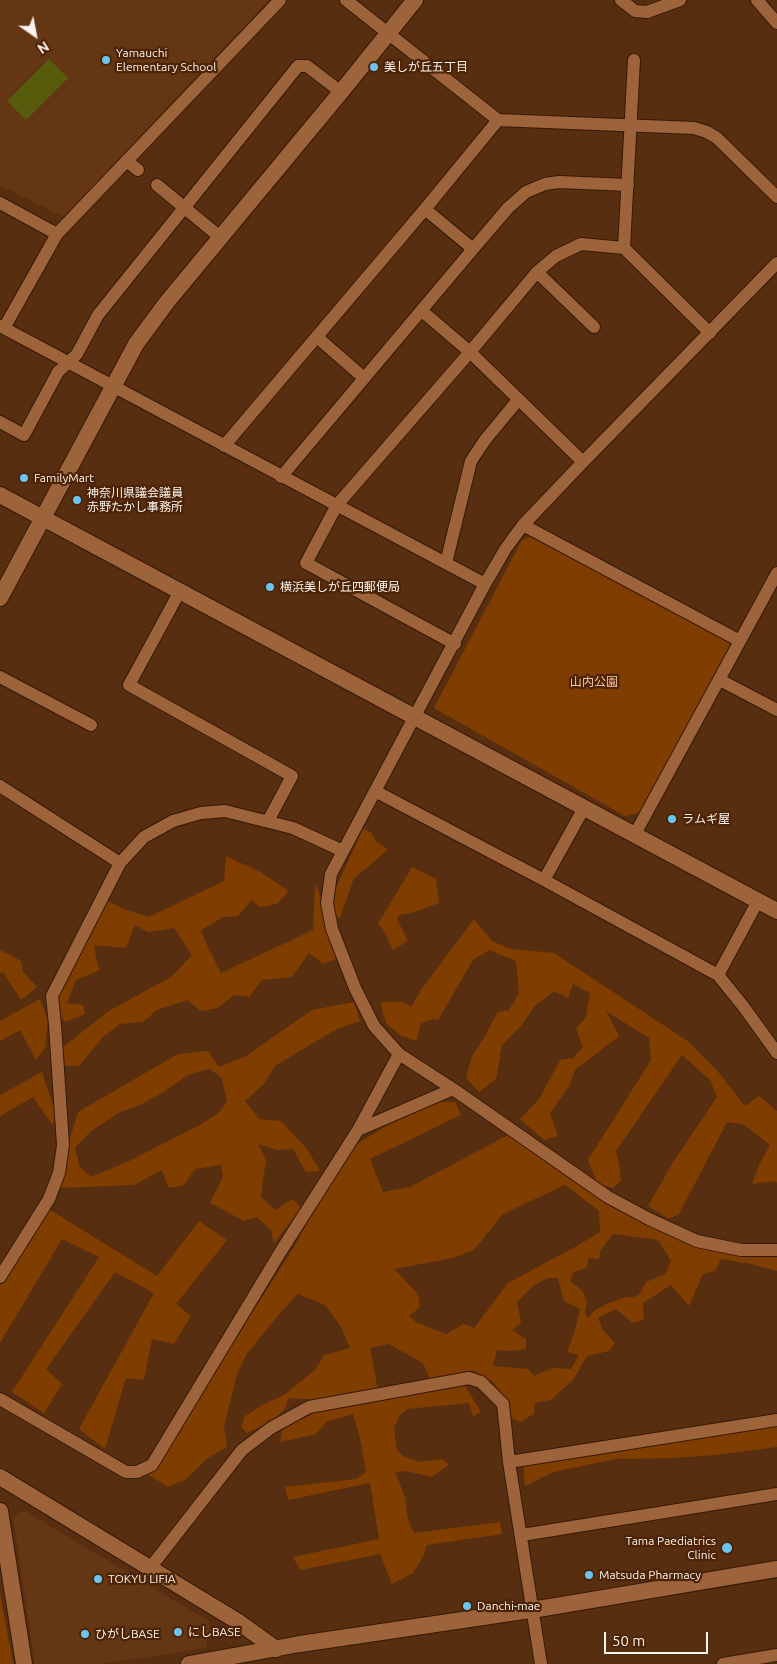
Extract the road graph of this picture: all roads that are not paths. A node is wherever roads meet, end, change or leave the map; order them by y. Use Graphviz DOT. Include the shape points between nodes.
graph roads {
  1 [pos="280,0"];
  2 [pos="346,0"];
  3 [pos="415,0"];
  4 [pos="621,0"];
  5 [pos="680,0"];
  6 [pos="757,0"];
  7 [pos="777,22"];
  8 [pos="389,33"];
  9 [pos="634,60"];
  10 [pos="341,92"];
  11 [pos="498,120"];
  12 [pos="630,125"];
  13 [pos="127,161"];
  14 [pos="138,170"];
  15 [pos="157,185"];
  16 [pos="628,185"];
  17 [pos="777,197"];
  18 [pos="0,203"];
  19 [pos="184,207"];
  20 [pos="425,209"];
  21 [pos="57,234"];
  22 [pos="220,237"];
  23 [pos="624,248"];
  24 [pos="473,249"];
  25 [pos="777,264"];
  26 [pos="537,272"];
  27 [pos="422,311"];
  28 [pos="2,327"];
  29 [pos="594,327"];
  30 [pos="710,333"];
  31 [pos="317,336"];
  32 [pos="470,352"];
  33 [pos="68,363"];
  34 [pos="364,378"];
  35 [pos="113,386"];
  36 [pos="518,400"];
  37 [pos="0,422"];
  38 [pos="224,446"];
  39 [pos="582,462"];
  40 [pos="281,476"];
  41 [pos="0,495"];
  42 [pos="337,505"];
  43 [pos="42,518"];
  44 [pos="523,526"];
  45 [pos="446,563"];
  46 [pos="777,573"];
  47 [pos="485,584"];
  48 [pos="180,591"];
  49 [pos="0,598"];
  50 [pos="740,641"];
  51 [pos="455,644"];
  52 [pos="0,677"];
  53 [pos="720,680"];
  54 [pos="777,710"];
  55 [pos="414,718"];
  56 [pos="91,725"];
  57 [pos="0,786"];
  58 [pos="375,791"];
  59 [pos="584,808"];
  60 [pos="268,821"];
  61 [pos="635,834"];
  62 [pos="343,851"];
  63 [pos="120,863"];
  64 [pos="544,880"];
  65 [pos="758,901"];
  66 [pos="777,911"];
  67 [pos="718,975"];
  68 [pos="777,1053"];
  69 [pos="399,1054"];
  70 [pos="453,1089"];
  71 [pos="358,1130"];
  72 [pos="777,1250"];
  73 [pos="0,1277"];
  74 [pos="0,1399"];
  75 [pos="777,1420"];
  76 [pos="509,1462"];
  77 [pos="0,1477"];
  78 [pos="777,1494"];
  79 [pos="0,1511"];
  80 [pos="522,1535"];
  81 [pos="150,1568"];
  82 [pos="777,1569"];
  83 [pos="534,1610"];
  84 [pos="276,1649"];
  85 [pos="777,1655"];
  86 [pos="24,1664"];
  87 [pos="188,1664"];
  88 [pos="541,1664"];
  89 [pos="723,1664"];
  1 -- 13 [label="street"];
  2 -- 8 [label="street"];
  3 -- 8 [label="street"];
  4 -- 5 [label="street" via="635,11 647,12"];
  6 -- 7 [label="street"];
  8 -- 10 [label="street"];
  8 -- 11 [label="street"];
  9 -- 12 [label="street"];
  10 -- 19 [label="street" via="307,66 298,66"];
  10 -- 22 [label="street"];
  11 -- 12 [label="street"];
  11 -- 20 [label="street"];
  12 -- 16 [label="street"];
  12 -- 17 [label="street" via="694,128 708,132"];
  13 -- 14 [label="street"];
  13 -- 21 [label="street"];
  15 -- 19 [label="street"];
  16 -- 23 [label="street"];
  16 -- 24 [label="street" via="545,184 520,197"];
  18 -- 21 [label="street"];
  19 -- 22 [label="street"];
  19 -- 33 [label="street" via="98,315 77,354"];
  20 -- 24 [label="street"];
  20 -- 31 [label="street"];
  21 -- 28 [label="street"];
  22 -- 35 [label="street" via="151,322"];
  23 -- 26 [label="street" via="581,244 556,256"];
  23 -- 30 [label="street"];
  24 -- 27 [label="street"];
  25 -- 30 [label="street"];
  26 -- 29 [label="street"];
  26 -- 32 [label="street"];
  27 -- 32 [label="street"];
  27 -- 34 [label="street"];
  28 -- 33 [label="street"];
  30 -- 39 [label="street"];
  31 -- 34 [label="street"];
  31 -- 38 [label="street"];
  32 -- 36 [label="street"];
  32 -- 42 [label="street"];
  33 -- 35 [label="street"];
  33 -- 37 [label="street" via="58,372 24,435"];
  34 -- 40 [label="street"];
  35 -- 38 [label="street"];
  35 -- 43 [label="street"];
  36 -- 39 [label="street"];
  36 -- 45 [label="street" via="471,461"];
  38 -- 40 [label="street"];
  39 -- 44 [label="street"];
  40 -- 42 [label="street"];
  41 -- 43 [label="street"];
  42 -- 45 [label="street"];
  42 -- 51 [label="street" via="306,563"];
  43 -- 48 [label="street"];
  43 -- 49 [label="street"];
  44 -- 47 [label="street"];
  44 -- 50 [label="street"];
  45 -- 47 [label="street"];
  46 -- 50 [label="street"];
  47 -- 51 [label="street"];
  48 -- 55 [label="street"];
  48 -- 60 [label="street" via="129,685 292,776"];
  50 -- 53 [label="street"];
  51 -- 55 [label="street"];
  52 -- 56 [label="street"];
  53 -- 54 [label="street"];
  53 -- 61 [label="street"];
  55 -- 58 [label="street"];
  55 -- 59 [label="street"];
  57 -- 63 [label="street"];
  58 -- 62 [label="street"];
  58 -- 64 [label="street"];
  59 -- 61 [label="street"];
  59 -- 64 [label="street"];
  60 -- 62 [label="street" via="293,828"];
  60 -- 63 [label="street" via="225,811 201,813 173,821 144,837"];
  61 -- 65 [label="street"];
  62 -- 69 [label="street" via="331,874 328,903 332,929 374,1026"];
  63 -- 73 [label="street" via="52,996 63,1145 59,1173 49,1199"];
  64 -- 67 [label="street"];
  65 -- 66 [label="street"];
  65 -- 67 [label="street"];
  67 -- 68 [label="street"];
  69 -- 70 [label="street"];
  69 -- 71 [label="street"];
  70 -- 71 [label="street"];
  70 -- 72 [label="street" via="608,1197 649,1219 697,1241 741,1250"];
  71 -- 74 [label="street" via="152,1465 137,1472 126,1472"];
  75 -- 76 [label="street"];
  76 -- 80 [label="street"];
  76 -- 81 [label="street" via="503,1404 481,1382 470,1378 309,1407 271,1428 242,1450"];
  77 -- 81 [label="street"];
  78 -- 80 [label="street"];
  79 -- 86 [label="street"];
  80 -- 83 [label="street"];
  81 -- 84 [label="street"];
  82 -- 83 [label="street"];
  83 -- 84 [label="street"];
  83 -- 88 [label="street"];
  84 -- 87 [label="street"];
  85 -- 89 [label="street"];
}
